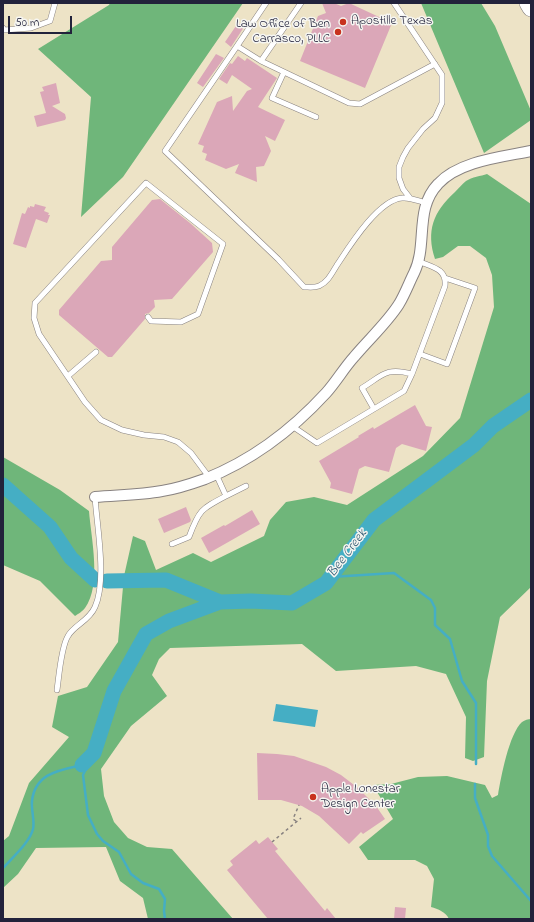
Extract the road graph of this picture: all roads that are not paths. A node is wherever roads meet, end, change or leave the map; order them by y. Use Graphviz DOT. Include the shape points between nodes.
graph roads {
  1 [pos="55,3"];
  2 [pos="266,3"];
  3 [pos="301,3"];
  4 [pos="394,3"];
  5 [pos="528,3"];
  6 [pos="531,8"];
  7 [pos="3,28"];
  8 [pos="237,46"];
  9 [pos="261,61"];
  10 [pos="435,64"];
  11 [pos="284,72"];
  12 [pos="316,117"];
  13 [pos="531,151"];
  14 [pos="410,198"];
  15 [pos="426,203"];
  16 [pos="418,262"];
  17 [pos="445,278"];
  18 [pos="148,317"];
  19 [pos="96,352"];
  20 [pos="420,354"];
  21 [pos="412,374"];
  22 [pos="68,376"];
  23 [pos="374,409"];
  24 [pos="292,426"];
  25 [pos="213,476"];
  26 [pos="246,486"];
  27 [pos="226,496"];
  28 [pos="95,497"];
  29 [pos="172,544"];
  30 [pos="57,690"];
  1 -- 7 [label="lane" via="50,21 31,28"];
  2 -- 8 [label="lane"];
  3 -- 9 [label="lane"];
  4 -- 10 [label="lane"];
  5 -- 6 [label="highway"];
  8 -- 9 [label="lane"];
  8 -- 14 [label="lane" via="165,150 304,287 320,286 329,278 375,214 400,198"];
  9 -- 11 [label="lane"];
  10 -- 11 [label="lane" via="360,104 349,103"];
  10 -- 14 [label="lane" via="442,75 442,102 435,118 423,129 402,157 399,167 399,178"];
  11 -- 12 [label="lane" via="272,98"];
  13 -- 15 [label="street" via="473,164 456,171 439,183 430,193"];
  14 -- 15 [label="lane"];
  15 -- 16 [label="street"];
  16 -- 17 [label="lane" via="440,270"];
  16 -- 24 [label="street" via="399,304 326,392"];
  17 -- 20 [label="lane" via="445,286"];
  17 -- 20 [label="lane" via="476,288 447,364"];
  18 -- 22 [label="lane" via="151,321 180,322 198,314 223,244 146,183 35,303 34,318 39,334"];
  19 -- 22 [label="lane"];
  20 -- 21 [label="lane"];
  21 -- 23 [label="lane" via="404,391"];
  21 -- 23 [label="lane" via="395,370 387,372 362,388"];
  22 -- 25 [label="lane" via="101,420 122,430 178,442"];
  23 -- 24 [label="lane" via="317,442"];
  24 -- 25 [label="street" via="257,453"];
  25 -- 27 [label="lane"];
  25 -- 28 [label="street" via="163,491"];
  26 -- 27 [label="lane"];
  27 -- 29 [label="lane" via="200,511 194,520 189,537"];
  28 -- 30 [label="lane" via="101,573 98,598 95,609 68,636"];
}
